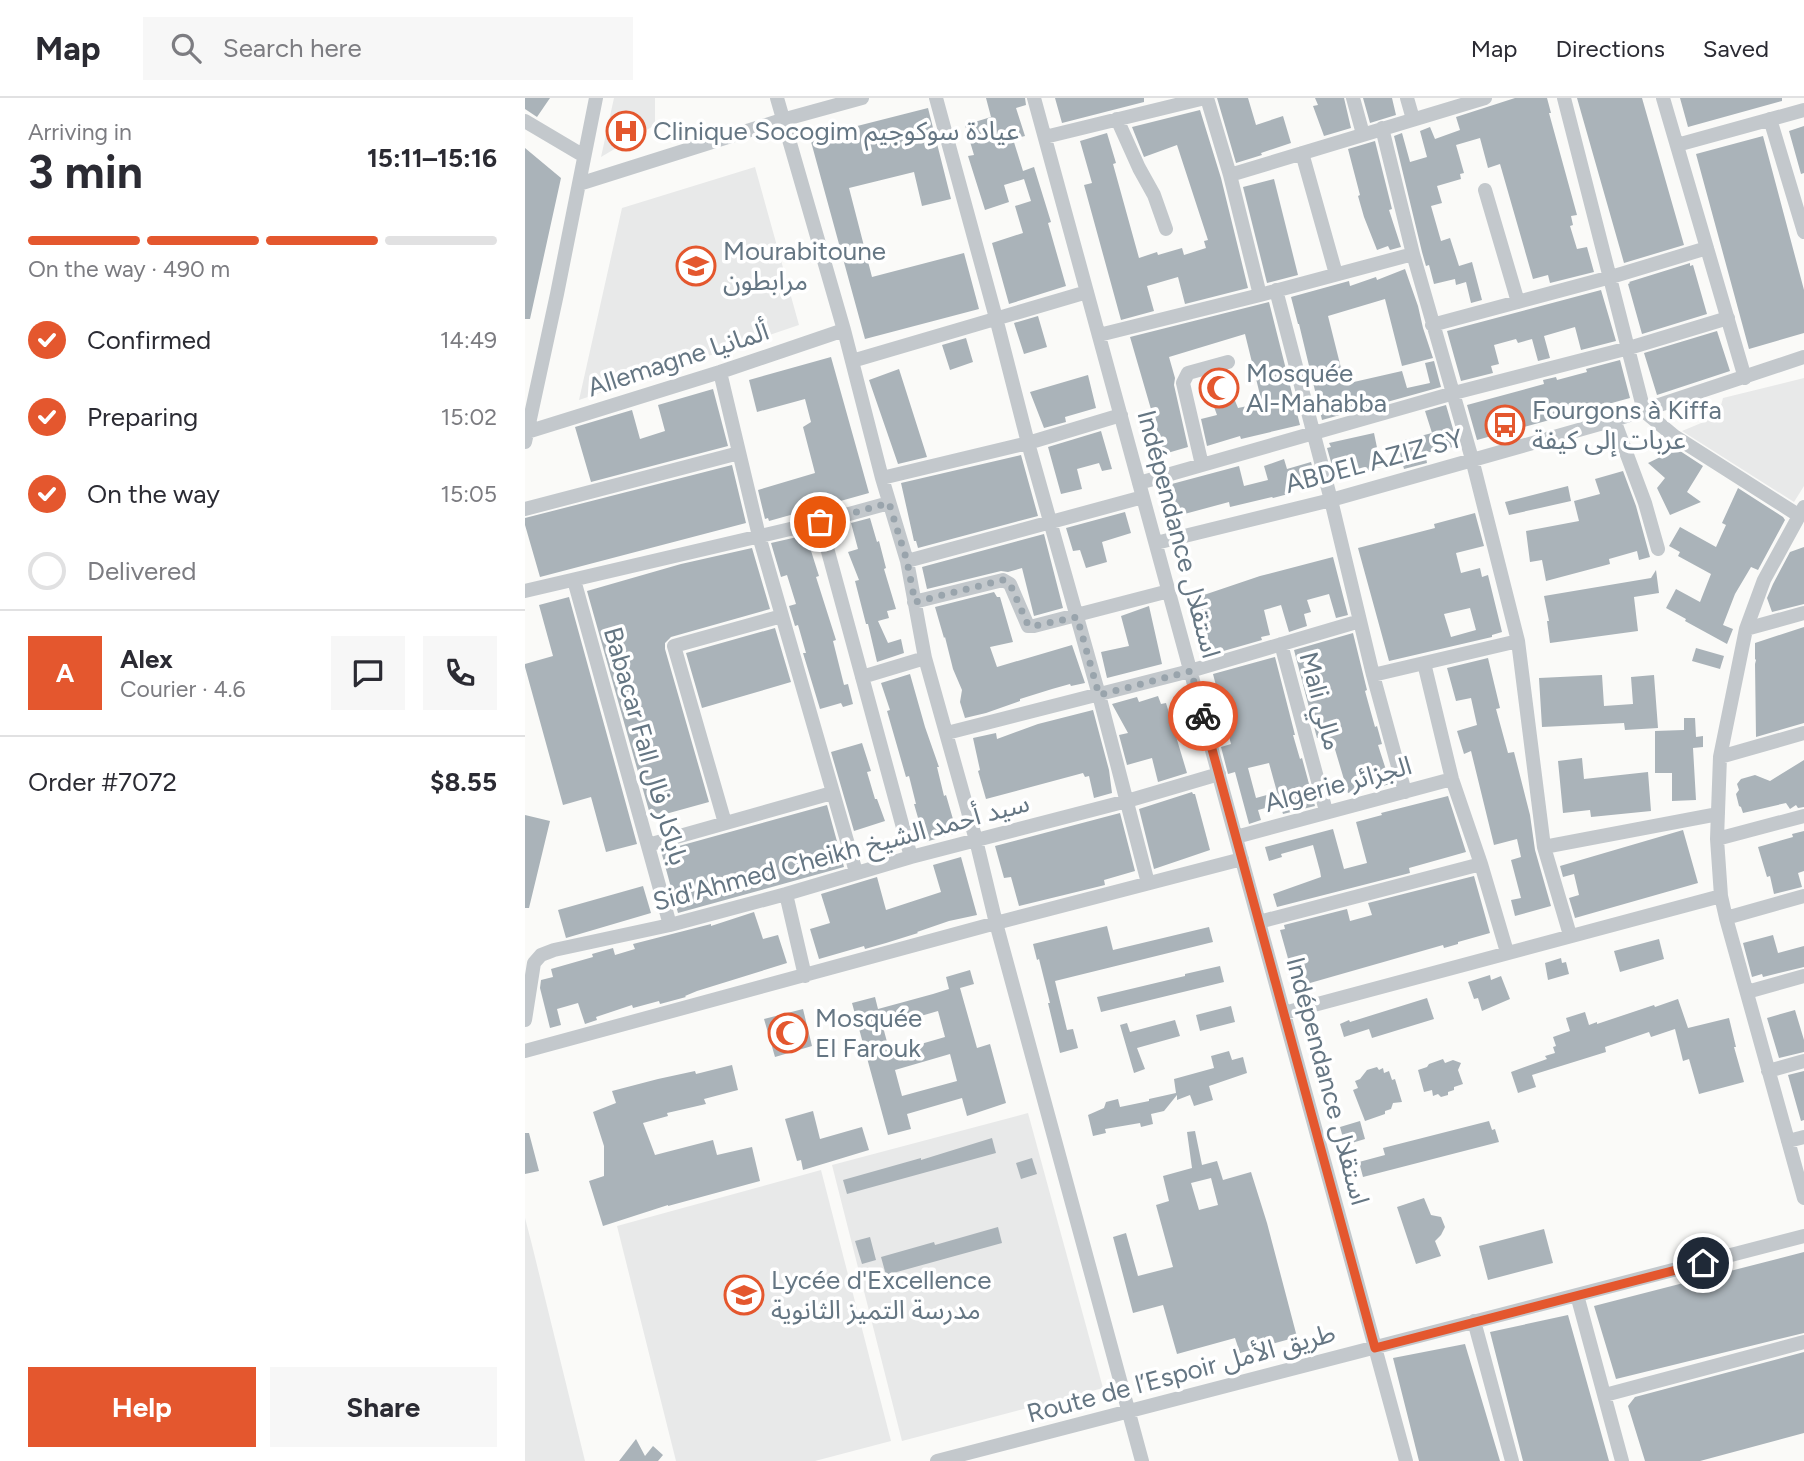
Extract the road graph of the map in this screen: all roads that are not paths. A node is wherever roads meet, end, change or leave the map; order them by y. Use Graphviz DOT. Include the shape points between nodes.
graph roads {
  1 [pos="596,98"];
  2 [pos="777,98"];
  3 [pos="862,98"];
  4 [pos="936,98"];
  5 [pos="1034,98"];
  6 [pos="1206,98"];
  7 [pos="1353,98"];
  8 [pos="1407,98"];
  9 [pos="1485,98"];
  10 [pos="1564,98"];
  11 [pos="1663,98"];
  12 [pos="1804,110"];
  13 [pos="1117,119"];
  14 [pos="1413,119"];
  15 [pos="1770,119"];
  16 [pos="782,120"];
  17 [pos="525,121"];
  18 [pos="1382,128"];
  19 [pos="1363,134"];
  20 [pos="1045,136"];
  21 [pos="1677,145"];
  22 [pos="1302,153"];
  23 [pos="584,156"];
  24 [pos="1230,175"];
  25 [pos="579,184"];
  26 [pos="1485,190"];
  27 [pos="1166,229"];
  28 [pos="1804,232"];
  29 [pos="1707,248"];
  30 [pos="1413,254"];
  31 [pos="1336,274"];
  32 [pos="1611,277"];
  33 [pos="1276,290"];
  34 [pos="1087,292"];
  35 [pos="1260,295"];
  36 [pos="1518,302"];
  37 [pos="996,318"];
  38 [pos="1728,318"];
  39 [pos="1432,325"];
  40 [pos="844,330"];
  41 [pos="1099,335"];
  42 [pos="1629,348"];
  43 [pos="1804,357"];
  44 [pos="852,361"];
  45 [pos="1228,362"];
  46 [pos="720,372"];
  47 [pos="1745,378"];
  48 [pos="1454,393"];
  49 [pos="529,397"];
  50 [pos="1644,411"];
  51 [pos="1121,415"];
  52 [pos="1614,420"];
  53 [pos="1313,434"];
  54 [pos="526,437"];
  55 [pos="1028,443"];
  56 [pos="739,453"];
  57 [pos="1472,459"];
  58 [pos="1202,465"];
  59 [pos="882,478"];
  60 [pos="1141,490"];
  61 [pos="1331,500"];
  62 [pos="889,503"];
  63 [pos="525,509"];
  64 [pos="1801,511"];
  65 [pos="820,522"];
  66 [pos="1049,522"];
  67 [pos="759,536"];
  68 [pos="1156,543"];
  69 [pos="1658,548"];
  70 [pos="907,561"];
  71 [pos="574,580"];
  72 [pos="525,591"];
  73 [pos="1169,591"];
  74 [pos="915,602"];
  75 [pos="1804,613"];
  76 [pos="782,616"];
  77 [pos="1077,617"];
  78 [pos="1360,621"];
  79 [pos="1746,629"];
  80 [pos="1518,641"];
  81 [pos="1280,644"];
  82 [pos="925,658"];
  83 [pos="1424,663"];
  84 [pos="1191,671"];
  85 [pos="1373,675"];
  86 [pos="862,677"];
  87 [pos="1099,695"];
  88 [pos="947,733"];
  89 [pos="1804,733"];
  90 [pos="1720,757"];
  91 [pos="1219,774"];
  92 [pos="1452,779"];
  93 [pos="1405,792"];
  94 [pos="832,793"];
  95 [pos="1126,801"];
  96 [pos="1326,811"];
  97 [pos="1718,814"];
  98 [pos="1804,816"];
  99 [pos="725,823"];
  100 [pos="1236,836"];
  101 [pos="1717,839"];
  102 [pos="976,840"];
  103 [pos="648,845"];
  104 [pos="1544,847"];
  105 [pos="911,857"];
  106 [pos="1242,859"];
  107 [pos="1481,864"];
  108 [pos="856,872"];
  109 [pos="1148,884"];
  110 [pos="786,894"];
  111 [pos="1721,896"];
  112 [pos="1804,896"];
  113 [pos="1726,918"];
  114 [pos="1259,922"];
  115 [pos="996,923"];
  116 [pos="670,925"];
  117 [pos="1570,935"];
  118 [pos="1507,952"];
  119 [pos="805,976"];
  120 [pos="1804,976"];
  121 [pos="1747,992"];
  122 [pos="1284,1013"];
  123 [pos="525,1020"];
  124 [pos="525,1051"];
  125 [pos="1804,1061"];
  126 [pos="1768,1071"];
  127 [pos="1804,1137"];
  128 [pos="1788,1142"];
  129 [pos="1804,1198"];
  130 [pos="1804,1236"];
  131 [pos="1577,1295"];
  132 [pos="1474,1321"];
  133 [pos="1804,1342"];
  134 [pos="1375,1348"];
  135 [pos="1605,1395"];
  136 [pos="1129,1412"];
  137 [pos="937,1461"];
  138 [pos="1142,1461"];
  139 [pos="1406,1461"];
  140 [pos="1513,1461"];
  141 [pos="1622,1461"];
  1 -- 23 [label="street"];
  2 -- 16 [label="street"];
  3 -- 16 [label="street"];
  4 -- 37 [label="street"];
  5 -- 20 [label="street, Indépendance استقلال"];
  6 -- 13 [label="street"];
  6 -- 24 [label="street"];
  7 -- 19 [label="street"];
  8 -- 14 [label="street"];
  9 -- 14 [label="street"];
  10 -- 32 [label="street"];
  11 -- 21 [label="street"];
  12 -- 15 [label="street"];
  13 -- 20 [label="street"];
  13 -- 27 [label="street"];
  14 -- 18 [label="street"];
  15 -- 21 [label="street"];
  15 -- 28 [label="street"];
  16 -- 25 [label="street"];
  16 -- 40 [label="street"];
  17 -- 23 [label="street"];
  18 -- 19 [label="street"];
  18 -- 30 [label="street"];
  19 -- 22 [label="street"];
  20 -- 34 [label="street, Indépendance استقلال"];
  21 -- 29 [label="street"];
  22 -- 24 [label="street"];
  22 -- 31 [label="street"];
  23 -- 25 [label="street"];
  24 -- 35 [label="street"];
  25 -- 49 [label="street" via="540,379"];
  26 -- 36 [label="street"];
  29 -- 32 [label="street"];
  29 -- 38 [label="street"];
  30 -- 31 [label="street"];
  30 -- 39 [label="street"];
  31 -- 33 [label="street"];
  32 -- 36 [label="street"];
  32 -- 42 [label="street"];
  33 -- 35 [label="street"];
  33 -- 53 [label="street"];
  34 -- 37 [label="street"];
  34 -- 41 [label="street, Indépendance استقلال"];
  35 -- 41 [label="street"];
  36 -- 39 [label="street"];
  37 -- 44 [label="street"];
  37 -- 55 [label="street"];
  38 -- 42 [label="street"];
  38 -- 47 [label="street"];
  39 -- 48 [label="street"];
  40 -- 44 [label="street"];
  40 -- 46 [label="street, Allemagne ألمانيا"];
  41 -- 51 [label="street, Indépendance استقلال"];
  42 -- 48 [label="street"];
  42 -- 50 [label="street"];
  43 -- 47 [label="street, ABDEL AZIZ SY"];
  44 -- 59 [label="street"];
  45 -- 58 [label="street" via="1188,373 1183,383"];
  46 -- 54 [label="street, Allemagne ألمانيا"];
  46 -- 56 [label="street"];
  47 -- 50 [label="street, ABDEL AZIZ SY"];
  48 -- 53 [label="street"];
  48 -- 57 [label="street"];
  49 -- 54 [label="street"];
  50 -- 52 [label="street, ABDEL AZIZ SY"];
  50 -- 64 [label="street" via="1674,436"];
  51 -- 55 [label="street"];
  51 -- 60 [label="street, Indépendance استقلال"];
  52 -- 57 [label="street, ABDEL AZIZ SY"];
  52 -- 69 [label="street"];
  53 -- 58 [label="street"];
  53 -- 61 [label="street"];
  55 -- 59 [label="street"];
  55 -- 66 [label="street"];
  56 -- 63 [label="street"];
  56 -- 67 [label="street"];
  57 -- 61 [label="street, ABDEL AZIZ SY"];
  57 -- 80 [label="street"];
  58 -- 60 [label="street"];
  59 -- 62 [label="street"];
  60 -- 66 [label="street"];
  60 -- 68 [label="street, Indépendance استقلال"];
  61 -- 68 [label="street, ABDEL AZIZ SY"];
  61 -- 78 [label="street"];
  62 -- 65 [label="street"];
  62 -- 70 [label="street"];
  64 -- 79 [label="street" via="1764,580"];
  65 -- 67 [label="street"];
  65 -- 86 [label="street"];
  66 -- 70 [label="street"];
  66 -- 77 [label="street"];
  67 -- 71 [label="street"];
  67 -- 76 [label="street"];
  68 -- 73 [label="street, Indépendance استقلال"];
  70 -- 74 [label="street"];
  71 -- 72 [label="street"];
  71 -- 103 [label="street, Babacar Fall باباكار فال"];
  73 -- 77 [label="street"];
  73 -- 84 [label="street, Indépendance استقلال"];
  74 -- 77 [label="street" via="1003,580 1010,584 1028,625"];
  74 -- 82 [label="street"];
  75 -- 79 [label="street"];
  76 -- 94 [label="street"];
  76 -- 99 [label="street" via="674,646"];
  77 -- 87 [label="street"];
  78 -- 81 [label="street"];
  78 -- 85 [label="street"];
  79 -- 90 [label="street"];
  80 -- 83 [label="street"];
  80 -- 104 [label="street"];
  81 -- 84 [label="street"];
  81 -- 96 [label="street, Mali مالي"];
  82 -- 86 [label="street"];
  82 -- 88 [label="street"];
  83 -- 85 [label="street"];
  83 -- 92 [label="street"];
  84 -- 87 [label="street"];
  84 -- 91 [label="street, Indépendance استقلال"];
  85 -- 93 [label="street"];
  86 -- 105 [label="street"];
  87 -- 88 [label="street"];
  87 -- 95 [label="street"];
  88 -- 102 [label="street"];
  89 -- 90 [label="street"];
  90 -- 97 [label="street"];
  91 -- 95 [label="street, Sid'Ahmed Cheikh سيد أحمد الشيخ"];
  91 -- 100 [label="street, Indépendance استقلال"];
  92 -- 93 [label="street, Algerie الجزائر"];
  92 -- 107 [label="street"];
  93 -- 96 [label="street, Algerie الجزائر"];
  94 -- 99 [label="street"];
  94 -- 108 [label="street"];
  95 -- 102 [label="street, Sid'Ahmed Cheikh سيد أحمد الشيخ"];
  95 -- 109 [label="street"];
  96 -- 100 [label="street, Algerie الجزائر"];
  97 -- 101 [label="street"];
  97 -- 104 [label="street"];
  98 -- 101 [label="street"];
  99 -- 103 [label="street"];
  100 -- 106 [label="street, Indépendance استقلال"];
  101 -- 111 [label="street"];
  102 -- 105 [label="street, Sid'Ahmed Cheikh سيد أحمد الشيخ"];
  102 -- 115 [label="street"];
  103 -- 116 [label="street, Babacar Fall باباكار فال"];
  104 -- 117 [label="street"];
  105 -- 108 [label="street, Sid'Ahmed Cheikh سيد أحمد الشيخ"];
  106 -- 109 [label="street"];
  106 -- 114 [label="street, Indépendance استقلال"];
  107 -- 114 [label="street"];
  107 -- 118 [label="street"];
  108 -- 110 [label="street, Sid'Ahmed Cheikh سيد أحمد الشيخ"];
  109 -- 115 [label="street"];
  110 -- 116 [label="street, Sid'Ahmed Cheikh سيد أحمد الشيخ"];
  110 -- 119 [label="street"];
  111 -- 113 [label="street"];
  111 -- 117 [label="street"];
  112 -- 113 [label="street"];
  113 -- 121 [label="street"];
  114 -- 122 [label="street, Indépendance استقلال"];
  115 -- 119 [label="street"];
  115 -- 136 [label="street"];
  116 -- 123 [label="street, Sid'Ahmed Cheikh سيد أحمد الشيخ" via="541,954 534,963"];
  117 -- 118 [label="street"];
  118 -- 122 [label="street"];
  119 -- 124 [label="street"];
  120 -- 121 [label="street"];
  121 -- 126 [label="street"];
  122 -- 134 [label="street, Indépendance استقلال"];
  125 -- 126 [label="street"];
  126 -- 128 [label="street"];
  127 -- 128 [label="street"];
  128 -- 129 [label="street"];
  130 -- 131 [label="street, Route de l’Espoir طريق الأمل"];
  131 -- 132 [label="street, Route de l’Espoir طريق الأمل"];
  131 -- 135 [label="street"];
  132 -- 134 [label="street, Route de l’Espoir طريق الأمل"];
  132 -- 140 [label="street"];
  133 -- 135 [label="street"];
  134 -- 136 [label="street, Route de l’Espoir طريق الأمل"];
  134 -- 139 [label="street, Indépendance استقلال"];
  135 -- 141 [label="street"];
  136 -- 137 [label="street, Route de l’Espoir طريق الأمل"];
  136 -- 138 [label="street"];
}
